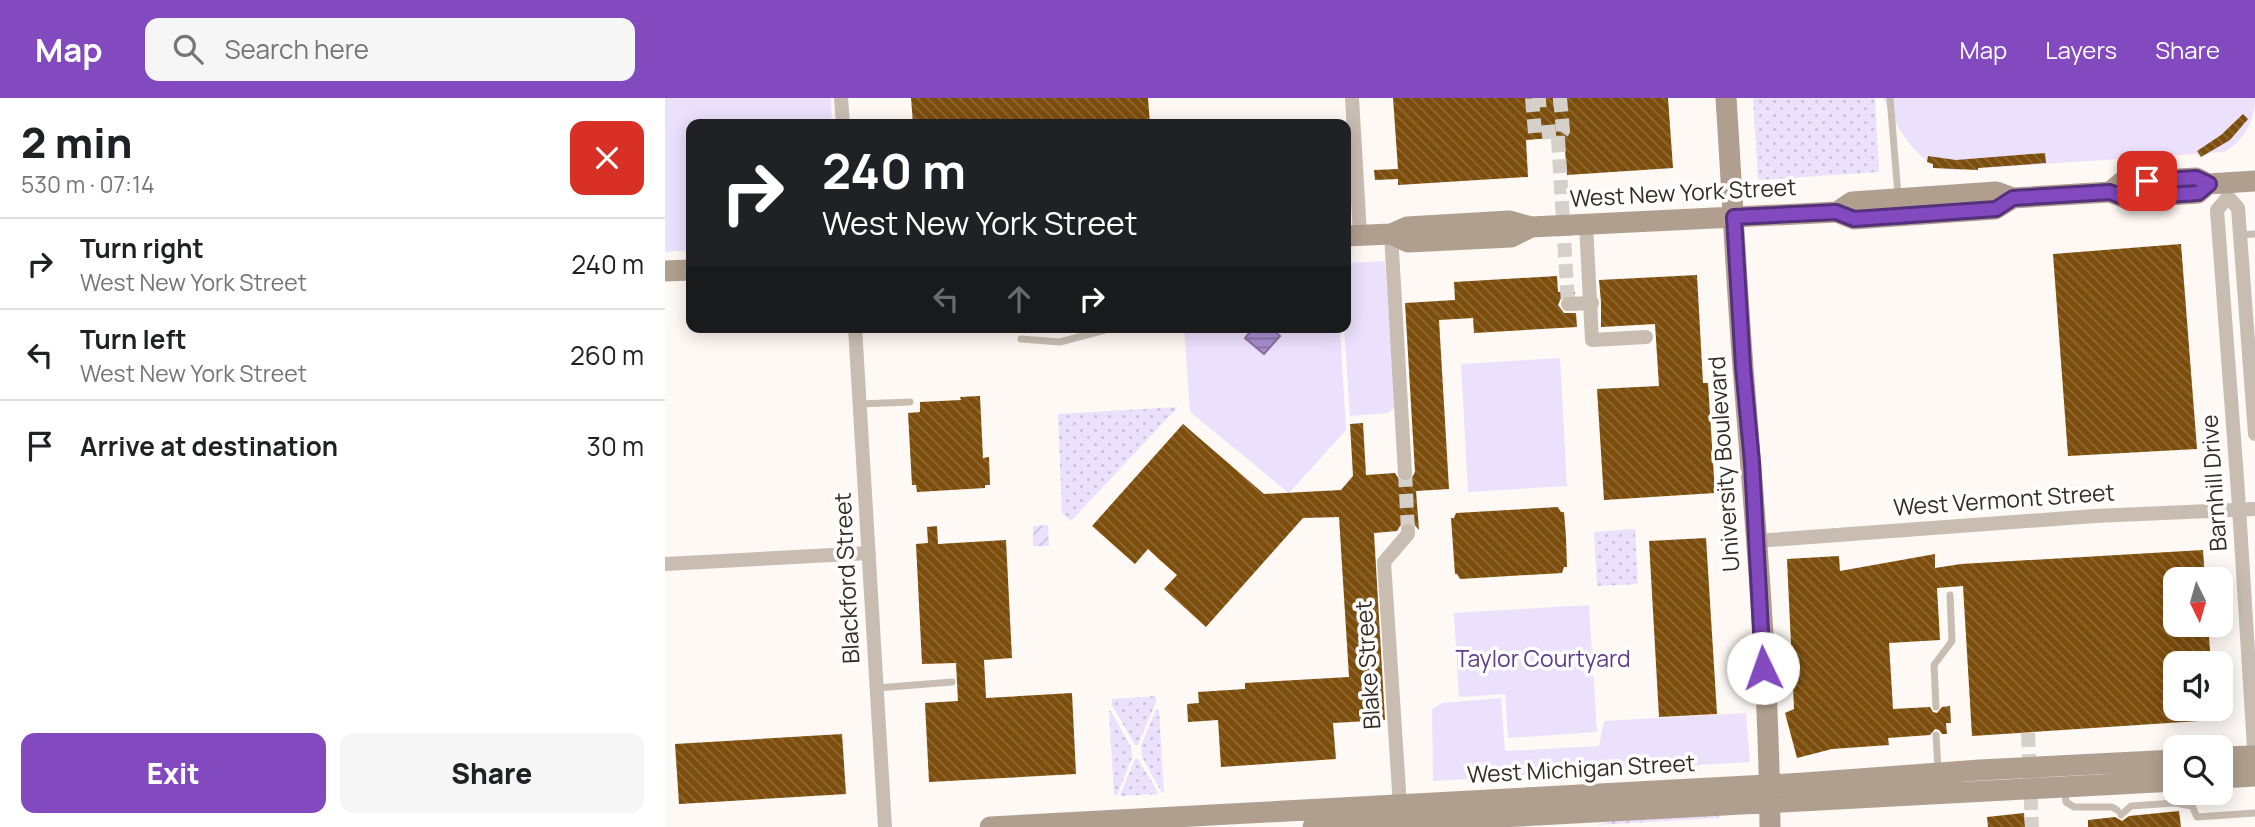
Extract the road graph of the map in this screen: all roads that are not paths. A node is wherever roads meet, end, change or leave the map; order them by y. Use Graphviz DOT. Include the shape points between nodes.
graph roads {
  1 [pos="841,98"];
  2 [pos="1352,98"];
  3 [pos="1726,98"];
  4 [pos="1890,98"];
  5 [pos="843,119"];
  6 [pos="2255,181"];
  7 [pos="2221,188"];
  8 [pos="1899,208"];
  9 [pos="1734,217"];
  10 [pos="1586,224"];
  11 [pos="1391,234"];
  12 [pos="2255,234"];
  13 [pos="1353,235"];
  14 [pos="2240,235"];
  15 [pos="686,270"];
  16 [pos="665,271"];
  17 [pos="1592,303"];
  18 [pos="1568,304"];
  19 [pos="855,333"];
  20 [pos="1094,333"];
  21 [pos="1646,337"];
  22 [pos="1021,339"];
  23 [pos="910,402"];
  24 [pos="860,404"];
  25 [pos="2255,433"];
  26 [pos="1405,473"];
  27 [pos="2239,509"];
  28 [pos="2255,509"];
  29 [pos="1408,531"];
  30 [pos="1756,541"];
  31 [pos="869,553"];
  32 [pos="665,564"];
  33 [pos="1950,595"];
  34 [pos="952,682"];
  35 [pos="877,688"];
  36 [pos="1935,707"];
  37 [pos="1936,734"];
  38 [pos="2233,757"];
  39 [pos="2255,757"];
  40 [pos="2163,761"];
  41 [pos="1938,773"];
  42 [pos="2255,774"];
  43 [pos="2233,777"];
  44 [pos="2163,782"];
  45 [pos="2065,787"];
  46 [pos="1769,794"];
  47 [pos="1400,806"];
  48 [pos="2255,813"];
  49 [pos="1374,815"];
  50 [pos="1417,824"];
  51 [pos="885,827"];
  52 [pos="990,827"];
  53 [pos="1313,827"];
  54 [pos="1770,827"];
  1 -- 5 [label="street"];
  2 -- 13 [label="street"];
  3 -- 9 [label="main road, University Boulevard"];
  4 -- 8 [label="lane"];
  6 -- 7 [label="main road, West New York Street"];
  7 -- 8 [label="main road, West New York Street" via="2196,178 2122,182 2110,192 2013,198 1996,192"];
  7 -- 14 [label="street, Barnhill Drive" via="2238,208"];
  7 -- 27 [label="street, Barnhill Drive" via="2217,209"];
  8 -- 9 [label="main road, West New York Street" via="1852,202 1836,212"];
  9 -- 10 [label="main road, West New York Street"];
  9 -- 30 [label="main road, University Boulevard"];
  10 -- 11 [label="main road, West New York Street" via="1531,227 1509,221 1407,227"];
  10 -- 21 [label="street" via="1592,340"];
  11 -- 13 [label="main road, West New York Street"];
  11 -- 26 [label="street"];
  12 -- 14 [label="lane"];
  14 -- 25 [label="street, Barnhill Drive"];
  15 -- 16 [label="main road"];
  17 -- 18 [label="street, bridge"];
  19 -- 24 [label="street, Blackford Street"];
  20 -- 22 [label="lane" via="1060,342"];
  23 -- 24 [label="lane"];
  24 -- 31 [label="street, Blackford Street"];
  27 -- 28 [label="street, West Vermont Street"];
  27 -- 30 [label="street, West Vermont Street"];
  27 -- 39 [label="street, Barnhill Drive"];
  29 -- 47 [label="street, Blake Street" via="1384,562"];
  30 -- 46 [label="main road, University Boulevard"];
  31 -- 32 [label="street"];
  31 -- 35 [label="street, Blackford Street"];
  33 -- 36 [label="lane" via="1952,641 1934,665"];
  34 -- 35 [label="lane"];
  35 -- 51 [label="street, Blackford Street"];
  37 -- 41 [label="lane"];
  38 -- 39 [label="main road"];
  39 -- 42 [label="street, Barnhill Drive"];
  40 -- 41 [label="main road, West Michigan Street"];
  41 -- 46 [label="main road, West Michigan Street"];
  42 -- 43 [label="main road"];
  44 -- 45 [label="main road, West Michigan Street"];
  45 -- 46 [label="main road, West Michigan Street"];
  45 -- 48 [label="lane" via="2066,802 2071,806 2112,807 2119,812 2131,806 2175,803 2192,806 2197,817"];
  46 -- 47 [label="main road, West Michigan Street"];
  46 -- 50 [label="main road, West Michigan Street"];
  46 -- 54 [label="main road, University Boulevard"];
  47 -- 49 [label="main road, West Michigan Street"];
  49 -- 50 [label="main road, West Michigan Street"];
  49 -- 52 [label="main road, West Michigan Street"];
  49 -- 53 [label="main road, West Michigan Street"];
}
